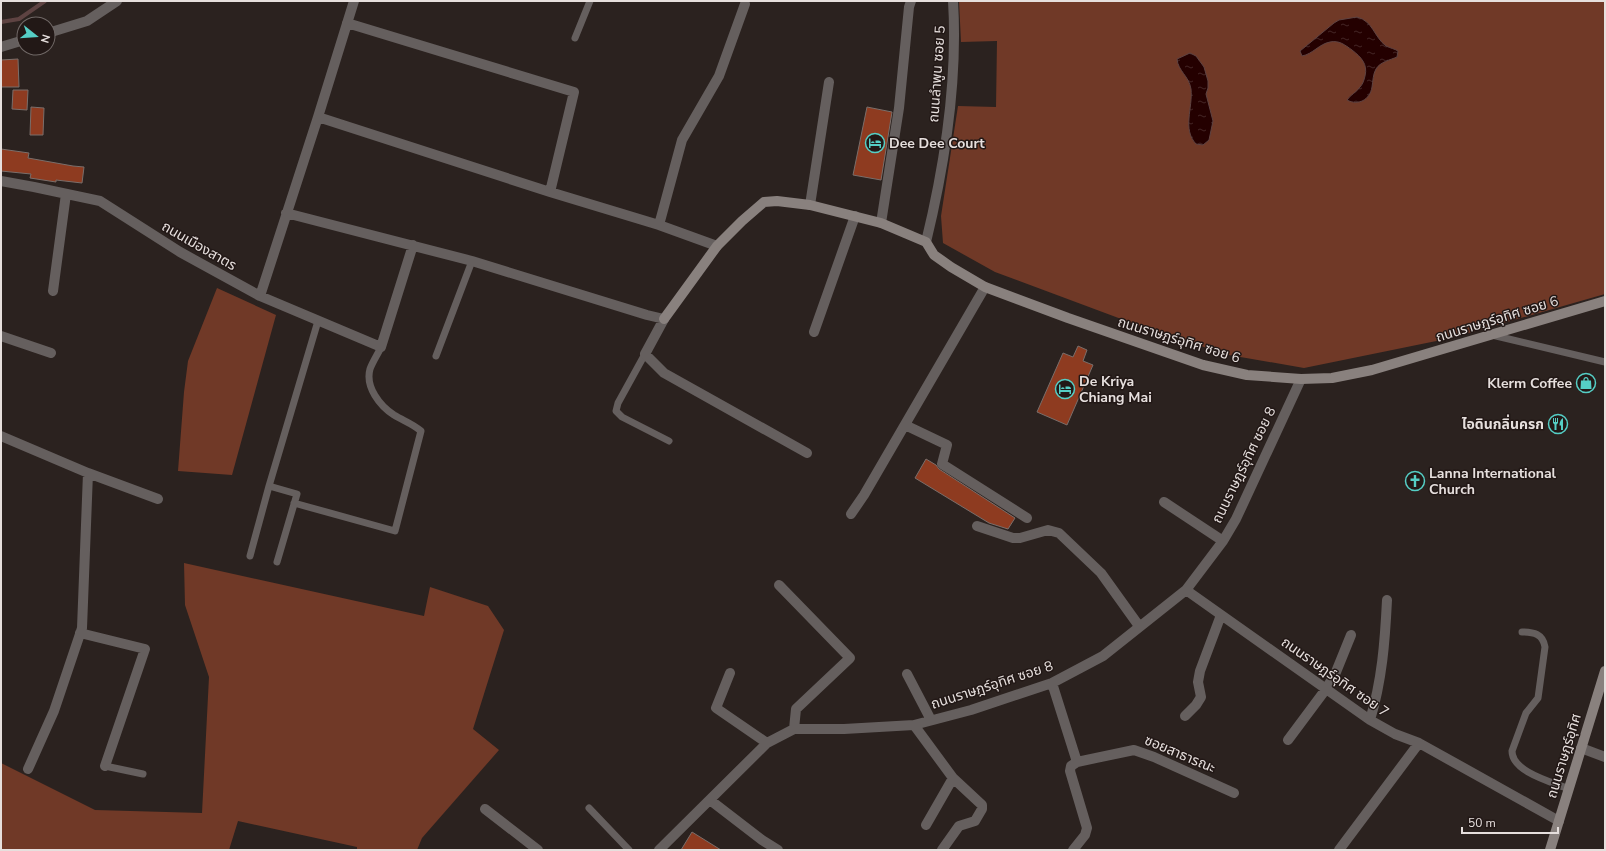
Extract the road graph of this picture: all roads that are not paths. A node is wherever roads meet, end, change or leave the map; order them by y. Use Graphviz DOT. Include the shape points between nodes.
graph roads {
  1 [pos="117,1"];
  2 [pos="354,1"];
  3 [pos="590,1"];
  4 [pos="911,1"];
  5 [pos="953,1"];
  6 [pos="745,4"];
  7 [pos="347,23"];
  8 [pos="56,31"];
  9 [pos="575,38"];
  10 [pos="16,42"];
  11 [pos="1,47"];
  12 [pos="829,82"];
  13 [pos="318,117"];
  14 [pos="1,181"];
  15 [pos="550,192"];
  16 [pos="66,194"];
  17 [pos="810,205"];
  18 [pos="286,213"];
  19 [pos="854,216"];
  20 [pos="881,223"];
  21 [pos="659,225"];
  22 [pos="926,242"];
  23 [pos="414,245"];
  24 [pos="717,246"];
  25 [pos="472,261"];
  26 [pos="985,287"];
  27 [pos="53,291"];
  28 [pos="260,296"];
  29 [pos="1605,301"];
  30 [pos="664,319"];
  31 [pos="318,321"];
  32 [pos="814,332"];
  33 [pos="1492,335"];
  34 [pos="1,336"];
  35 [pos="382,347"];
  36 [pos="51,353"];
  37 [pos="645,354"];
  38 [pos="436,356"];
  39 [pos="1605,362"];
  40 [pos="1301,379"];
  41 [pos="904,425"];
  42 [pos="1,436"];
  43 [pos="669,442"];
  44 [pos="807,453"];
  45 [pos="88,473"];
  46 [pos="269,486"];
  47 [pos="158,499"];
  48 [pos="1164,502"];
  49 [pos="294,503"];
  50 [pos="850,514"];
  51 [pos="1027,518"];
  52 [pos="977,526"];
  53 [pos="1223,541"];
  54 [pos="250,556"];
  55 [pos="277,562"];
  56 [pos="779,585"];
  57 [pos="1186,590"];
  58 [pos="1387,600"];
  59 [pos="1221,615"];
  60 [pos="1139,626"];
  61 [pos="1522,632"];
  62 [pos="80,634"];
  63 [pos="1351,635"];
  64 [pos="1605,671"];
  65 [pos="730,673"];
  66 [pos="907,674"];
  67 [pos="1052,683"];
  68 [pos="1326,689"];
  69 [pos="1185,716"];
  70 [pos="931,720"];
  71 [pos="1370,720"];
  72 [pos="914,725"];
  73 [pos="794,729"];
  74 [pos="1288,740"];
  75 [pos="767,743"];
  76 [pos="1419,743"];
  77 [pos="1581,748"];
  78 [pos="1605,757"];
  79 [pos="1076,762"];
  80 [pos="105,766"];
  81 [pos="28,769"];
  82 [pos="143,774"];
  83 [pos="954,778"];
  84 [pos="1569,789"];
  85 [pos="1234,793"];
  86 [pos="710,800"];
  87 [pos="589,808"];
  88 [pos="484,809"];
  89 [pos="1559,821"];
  90 [pos="926,825"];
  91 [pos="538,850"];
  92 [pos="629,850"];
  93 [pos="659,850"];
  94 [pos="778,850"];
  95 [pos="942,850"];
  96 [pos="1073,850"];
  97 [pos="1339,850"];
  98 [pos="1551,850"];
  1 -- 8 [label="street" via="87,21"];
  2 -- 7 [label="street"];
  3 -- 9 [label="lane"];
  4 -- 20 [label="street"];
  5 -- 22 [label="street, ถนนลำพูน ซอย 5" via="953,74 944,158"];
  6 -- 21 [label="street" via="718,76 682,140"];
  7 -- 13 [label="street"];
  7 -- 15 [label="street" via="574,92"];
  10 -- 11 [label="street"];
  12 -- 17 [label="street"];
  13 -- 15 [label="street"];
  13 -- 18 [label="street"];
  14 -- 16 [label="street, ถนนเมืองสาตร"];
  15 -- 21 [label="street"];
  16 -- 27 [label="street"];
  16 -- 28 [label="street, ถนนเมืองสาตร" via="100,201 180,252"];
  17 -- 19 [label="street, ถนนราษฎร์อุทิศ ซอย 6"];
  17 -- 24 [label="street, ถนนราษฎร์อุทิศ ซอย 6" via="764,202"];
  18 -- 23 [label="street"];
  18 -- 28 [label="street"];
  19 -- 20 [label="street, ถนนราษฎร์อุทิศ ซอย 6"];
  19 -- 32 [label="street"];
  20 -- 22 [label="street, ถนนราษฎร์อุทิศ ซอย 6"];
  21 -- 24 [label="street"];
  22 -- 26 [label="street, ถนนราษฎร์อุทิศ ซอย 6" via="934,254 951,267"];
  23 -- 25 [label="street"];
  23 -- 35 [label="street"];
  24 -- 30 [label="street"];
  25 -- 30 [label="street"];
  25 -- 38 [label="lane"];
  26 -- 40 [label="street, ถนนราษฎร์อุทิศ ซอย 6" via="1203,365 1247,375"];
  26 -- 41 [label="street"];
  28 -- 31 [label="street, ถนนเมืองสาตร"];
  29 -- 33 [label="street, ถนนราษฎร์อุทิศ ซอย 6"];
  30 -- 37 [label="street"];
  31 -- 35 [label="street, ถนนเมืองสาตร"];
  31 -- 46 [label="lane"];
  33 -- 39 [label="lane"];
  33 -- 40 [label="street, ถนนราษฎร์อุทิศ ซอย 6" via="1372,370 1332,378"];
  34 -- 36 [label="street"];
  35 -- 49 [label="lane" via="370,369 369,380 378,401 394,415 421,431 395,531"];
  37 -- 43 [label="lane" via="616,411 622,417"];
  37 -- 44 [label="street" via="664,372"];
  40 -- 53 [label="street, ถนนราษฎร์อุทิศ ซอย 8" via="1236,519"];
  41 -- 50 [label="street" via="864,495"];
  41 -- 51 [label="street" via="947,446 942,464"];
  42 -- 45 [label="street"];
  45 -- 47 [label="street"];
  45 -- 62 [label="street"];
  46 -- 49 [label="lane" via="297,494"];
  46 -- 54 [label="lane"];
  48 -- 53 [label="street"];
  49 -- 55 [label="lane"];
  52 -- 60 [label="street" via="1013,538 1048,530 1059,533 1101,573"];
  53 -- 57 [label="street, ถนนราษฎร์อุทิศ ซอย 8"];
  56 -- 73 [label="street" via="850,658 796,709"];
  57 -- 59 [label="street, ถนนราษฎร์อุทิศ ซอย 7"];
  57 -- 60 [label="street, ถนนราษฎร์อุทิศ ซอย 8"];
  58 -- 71 [label="street" via="1381,674"];
  59 -- 68 [label="street, ถนนราษฎร์อุทิศ ซอย 7"];
  59 -- 69 [label="street" via="1200,671 1198,682 1201,697"];
  60 -- 67 [label="street, ถนนราษฎร์อุทิศ ซอย 8" via="1103,656"];
  61 -- 84 [label="lane" via="1538,634 1546,646 1538,698 1526,713 1512,757 1523,770"];
  62 -- 80 [label="street" via="145,649"];
  62 -- 81 [label="street" via="54,711"];
  63 -- 68 [label="street"];
  64 -- 77 [label="street, ถนนราษฎร์อุทิศ"];
  65 -- 75 [label="street" via="716,708"];
  66 -- 70 [label="street"];
  67 -- 70 [label="street, ถนนราษฎร์อุทิศ ซอย 8" via="971,710"];
  67 -- 79 [label="street"];
  68 -- 71 [label="street, ถนนราษฎร์อุทิศ ซอย 7"];
  68 -- 74 [label="street"];
  70 -- 72 [label="street, ถนนราษฎร์อุทิศ ซอย 8"];
  71 -- 76 [label="street, ถนนราษฎร์อุทิศ ซอย 7" via="1395,734"];
  72 -- 73 [label="street, ถนนราษฎร์อุทิศ ซอย 8"];
  72 -- 83 [label="street"];
  73 -- 75 [label="street, ถนนราษฎร์อุทิศ ซอย 8"];
  75 -- 86 [label="street, ถนนราษฎร์อุทิศ ซอย 8"];
  76 -- 89 [label="street, ถนนราษฎร์อุทิศ ซอย 7"];
  76 -- 97 [label="street"];
  77 -- 78 [label="street"];
  77 -- 84 [label="street, ถนนราษฎร์อุทิศ"];
  79 -- 85 [label="street, ซอยสาธารณะ" via="1134,750 1154,756"];
  79 -- 96 [label="street" via="1070,771 1087,828 1085,835"];
  80 -- 82 [label="lane"];
  83 -- 90 [label="street"];
  83 -- 95 [label="street" via="980,802 982,809 973,823 959,826"];
  84 -- 89 [label="street, ถนนราษฎร์อุทิศ"];
  86 -- 93 [label="street, ถนนราษฎร์อุทิศ ซอย 8"];
  86 -- 94 [label="street"];
  87 -- 92 [label="lane"];
  88 -- 91 [label="street"];
  89 -- 98 [label="street, ถนนราษฎร์อุทิศ"];
}
